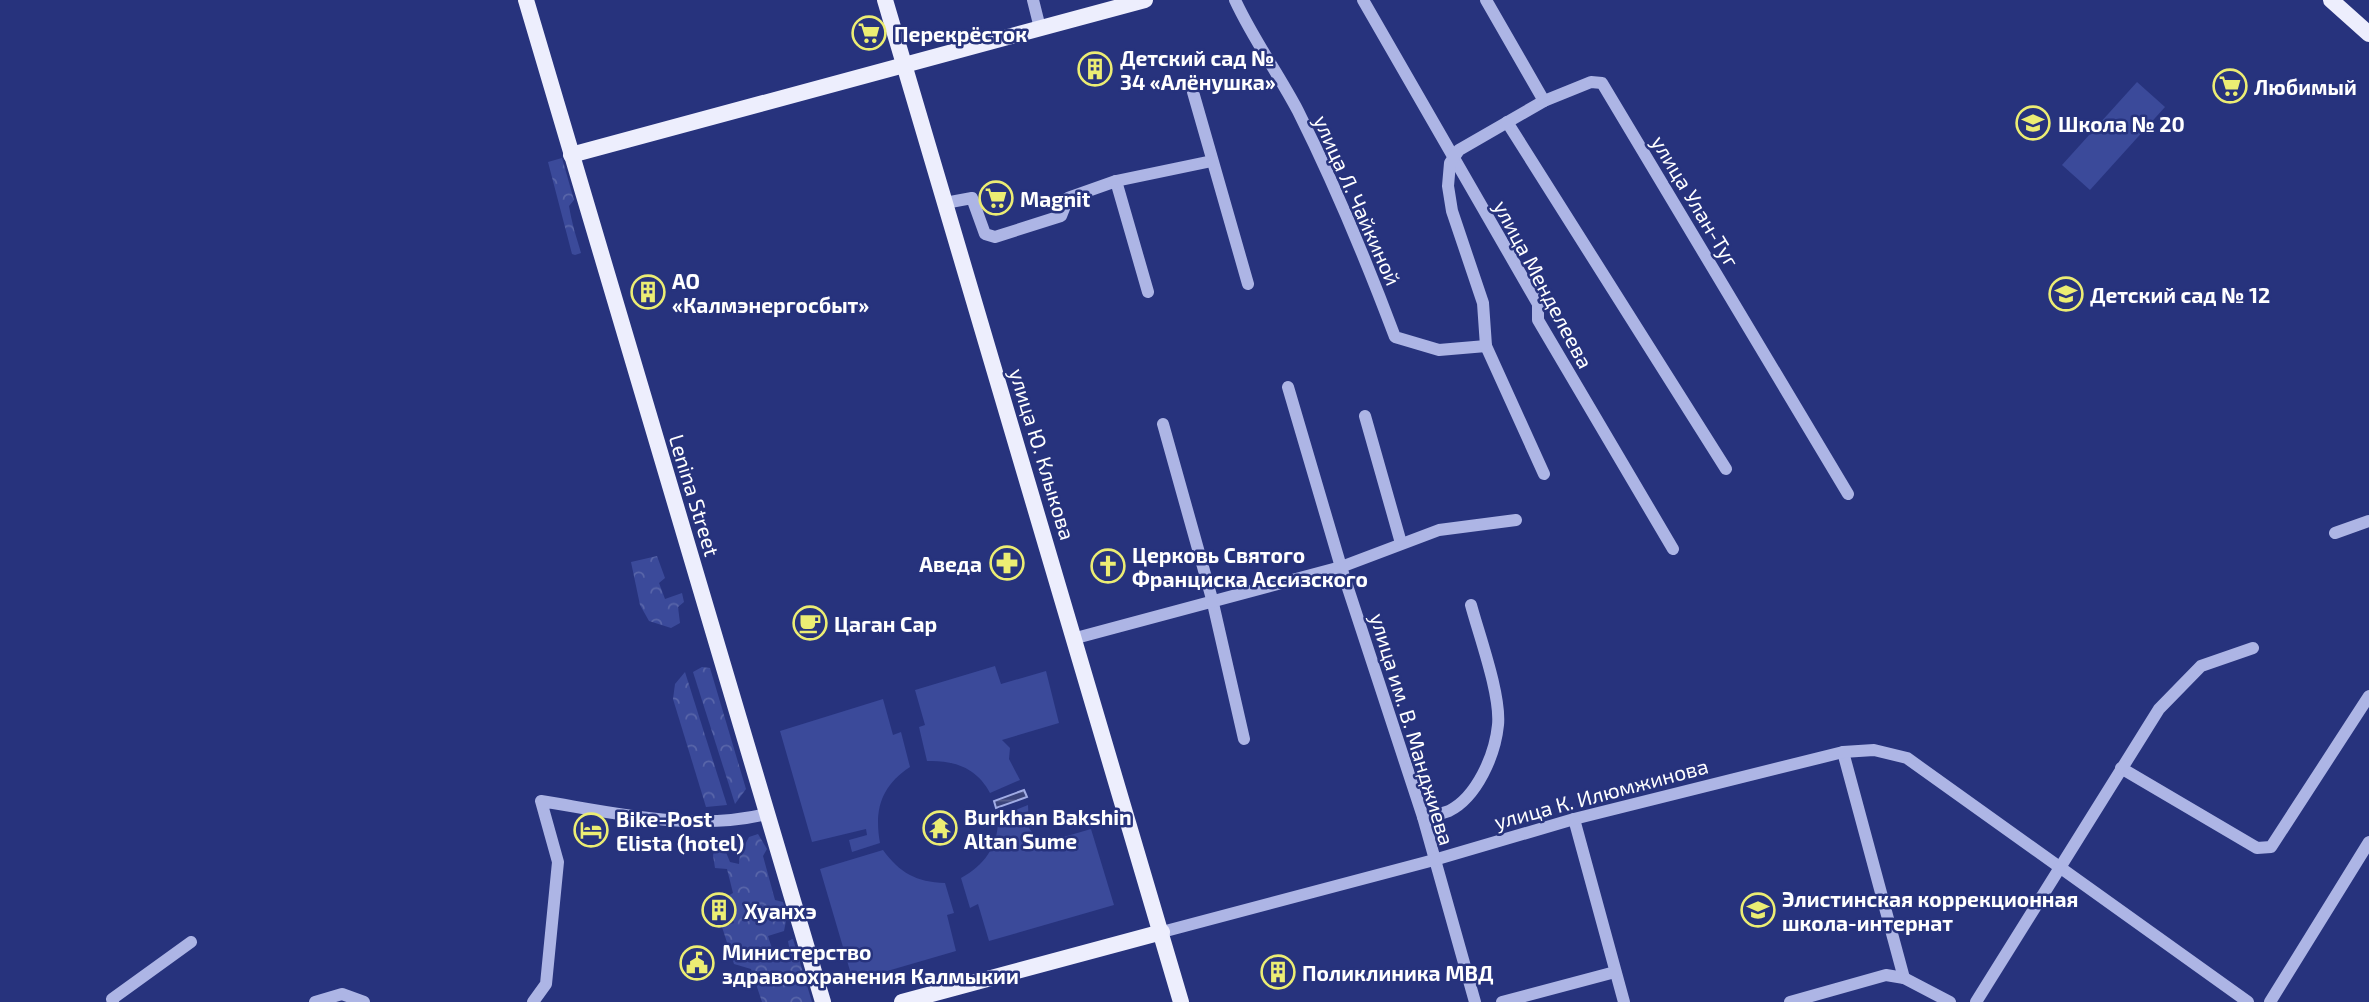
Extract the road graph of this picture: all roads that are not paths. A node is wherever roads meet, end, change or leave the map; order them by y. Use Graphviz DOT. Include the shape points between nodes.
graph roads {
  1 [pos="526,0"];
  2 [pos="886,0"];
  3 [pos="1033,0"];
  4 [pos="1146,0"];
  5 [pos="1235,0"];
  6 [pos="1363,0"];
  7 [pos="1486,0"];
  8 [pos="2331,0"];
  9 [pos="1040,28"];
  10 [pos="2369,34"];
  11 [pos="905,65"];
  12 [pos="1193,92"];
  13 [pos="1544,101"];
  14 [pos="1507,122"];
  15 [pos="571,155"];
  16 [pos="1453,158"];
  17 [pos="1212,161"];
  18 [pos="1116,181"];
  19 [pos="945,204"];
  20 [pos="1248,284"];
  21 [pos="1148,292"];
  22 [pos="1486,346"];
  23 [pos="1288,387"];
  24 [pos="1365,416"];
  25 [pos="1163,424"];
  26 [pos="1726,469"];
  27 [pos="1544,474"];
  28 [pos="1848,494"];
  29 [pos="1516,520"];
  30 [pos="2369,521"];
  31 [pos="2335,533"];
  32 [pos="1401,543"];
  33 [pos="1673,549"];
  34 [pos="1341,566"];
  35 [pos="1212,599"];
  36 [pos="1471,605"];
  37 [pos="1076,638"];
  38 [pos="2253,648"];
  39 [pos="2369,696"];
  40 [pos="1244,739"];
  41 [pos="1843,752"];
  42 [pos="2122,768"];
  43 [pos="767,814"];
  44 [pos="1423,817"];
  45 [pos="1574,819"];
  46 [pos="2369,842"];
  47 [pos="1434,860"];
  48 [pos="2060,866"];
  49 [pos="1162,932"];
  50 [pos="191,942"];
  51 [pos="1615,972"];
  52 [pos="1904,978"];
  53 [pos="112,1000"];
  54 [pos="315,1002"];
  55 [pos="364,1002"];
  56 [pos="533,1002"];
  57 [pos="823,1002"];
  58 [pos="902,1002"];
  59 [pos="1181,1002"];
  60 [pos="1475,1002"];
  61 [pos="1502,1002"];
  62 [pos="1624,1002"];
  63 [pos="1790,1002"];
  64 [pos="1950,1002"];
  65 [pos="1976,1002"];
  66 [pos="2248,1002"];
  67 [pos="2270,1002"];
  1 -- 15 [label="main road, Lenina Street"];
  2 -- 11 [label="main road, улица Ю. Клыкова"];
  3 -- 9 [label="street"];
  4 -- 9 [label="main road"];
  5 -- 22 [label="street, улица Л. Чайкиной" via="1326,169 1395,337 1439,350"];
  6 -- 16 [label="street, улица Менделеева"];
  7 -- 13 [label="street"];
  8 -- 10 [label="main road"];
  9 -- 11 [label="main road"];
  11 -- 15 [label="main road"];
  11 -- 19 [label="main road, улица Ю. Клыкова"];
  12 -- 17 [label="street"];
  13 -- 14 [label="street"];
  13 -- 28 [label="street, улица Улан-Туг" via="1591,82 1602,83"];
  14 -- 16 [label="street"];
  14 -- 26 [label="street"];
  15 -- 43 [label="main road, Lenina Street"];
  16 -- 22 [label="street" via="1448,186 1451,211 1483,303"];
  16 -- 33 [label="street, улица Менделеева" via="1538,304 1538,320"];
  17 -- 18 [label="street"];
  17 -- 20 [label="street"];
  18 -- 19 [label="street" via="1068,198 1061,216 995,237 985,234 972,198"];
  18 -- 21 [label="street"];
  19 -- 37 [label="main road, улица Ю. Клыкова"];
  22 -- 27 [label="street"];
  23 -- 34 [label="street, улица им. В. Манджиева"];
  24 -- 32 [label="street"];
  25 -- 35 [label="street"];
  29 -- 32 [label="street" via="1439,530"];
  30 -- 31 [label="street"];
  32 -- 34 [label="street"];
  34 -- 35 [label="street"];
  34 -- 44 [label="street, улица им. В. Манджиева"];
  35 -- 37 [label="street"];
  35 -- 40 [label="street"];
  36 -- 44 [label="street" via="1498,725 1485,768 1468,797 1448,811"];
  37 -- 49 [label="main road, улица Ю. Клыкова"];
  38 -- 42 [label="street" via="2201,666 2159,709"];
  39 -- 42 [label="street" via="2270,847 2257,848"];
  41 -- 45 [label="street, улица К. Илюмжинова"];
  41 -- 48 [label="street, улица К. Илюмжинова" via="1874,750 1907,758"];
  41 -- 52 [label="street"];
  42 -- 48 [label="street"];
  43 -- 56 [label="street" via="738,821 654,819 541,801 558,862 546,984"];
  43 -- 57 [label="main road, Lenina Street"];
  44 -- 47 [label="street, улица им. В. Манджиева"];
  45 -- 47 [label="street, улица К. Илюмжинова"];
  45 -- 51 [label="street"];
  46 -- 67 [label="street"];
  47 -- 49 [label="street, улица К. Илюмжинова"];
  47 -- 60 [label="street, улица им. В. Манджиева"];
  48 -- 65 [label="street"];
  48 -- 66 [label="street, улица К. Илюмжинова"];
  49 -- 58 [label="main road, улица К. Илюмжинова"];
  49 -- 59 [label="main road, улица Ю. Клыкова"];
  50 -- 53 [label="street"];
  51 -- 61 [label="street"];
  51 -- 62 [label="street"];
  52 -- 63 [label="street" via="1886,975"];
  52 -- 64 [label="street"];
  54 -- 55 [label="street" via="342,994"];
}
